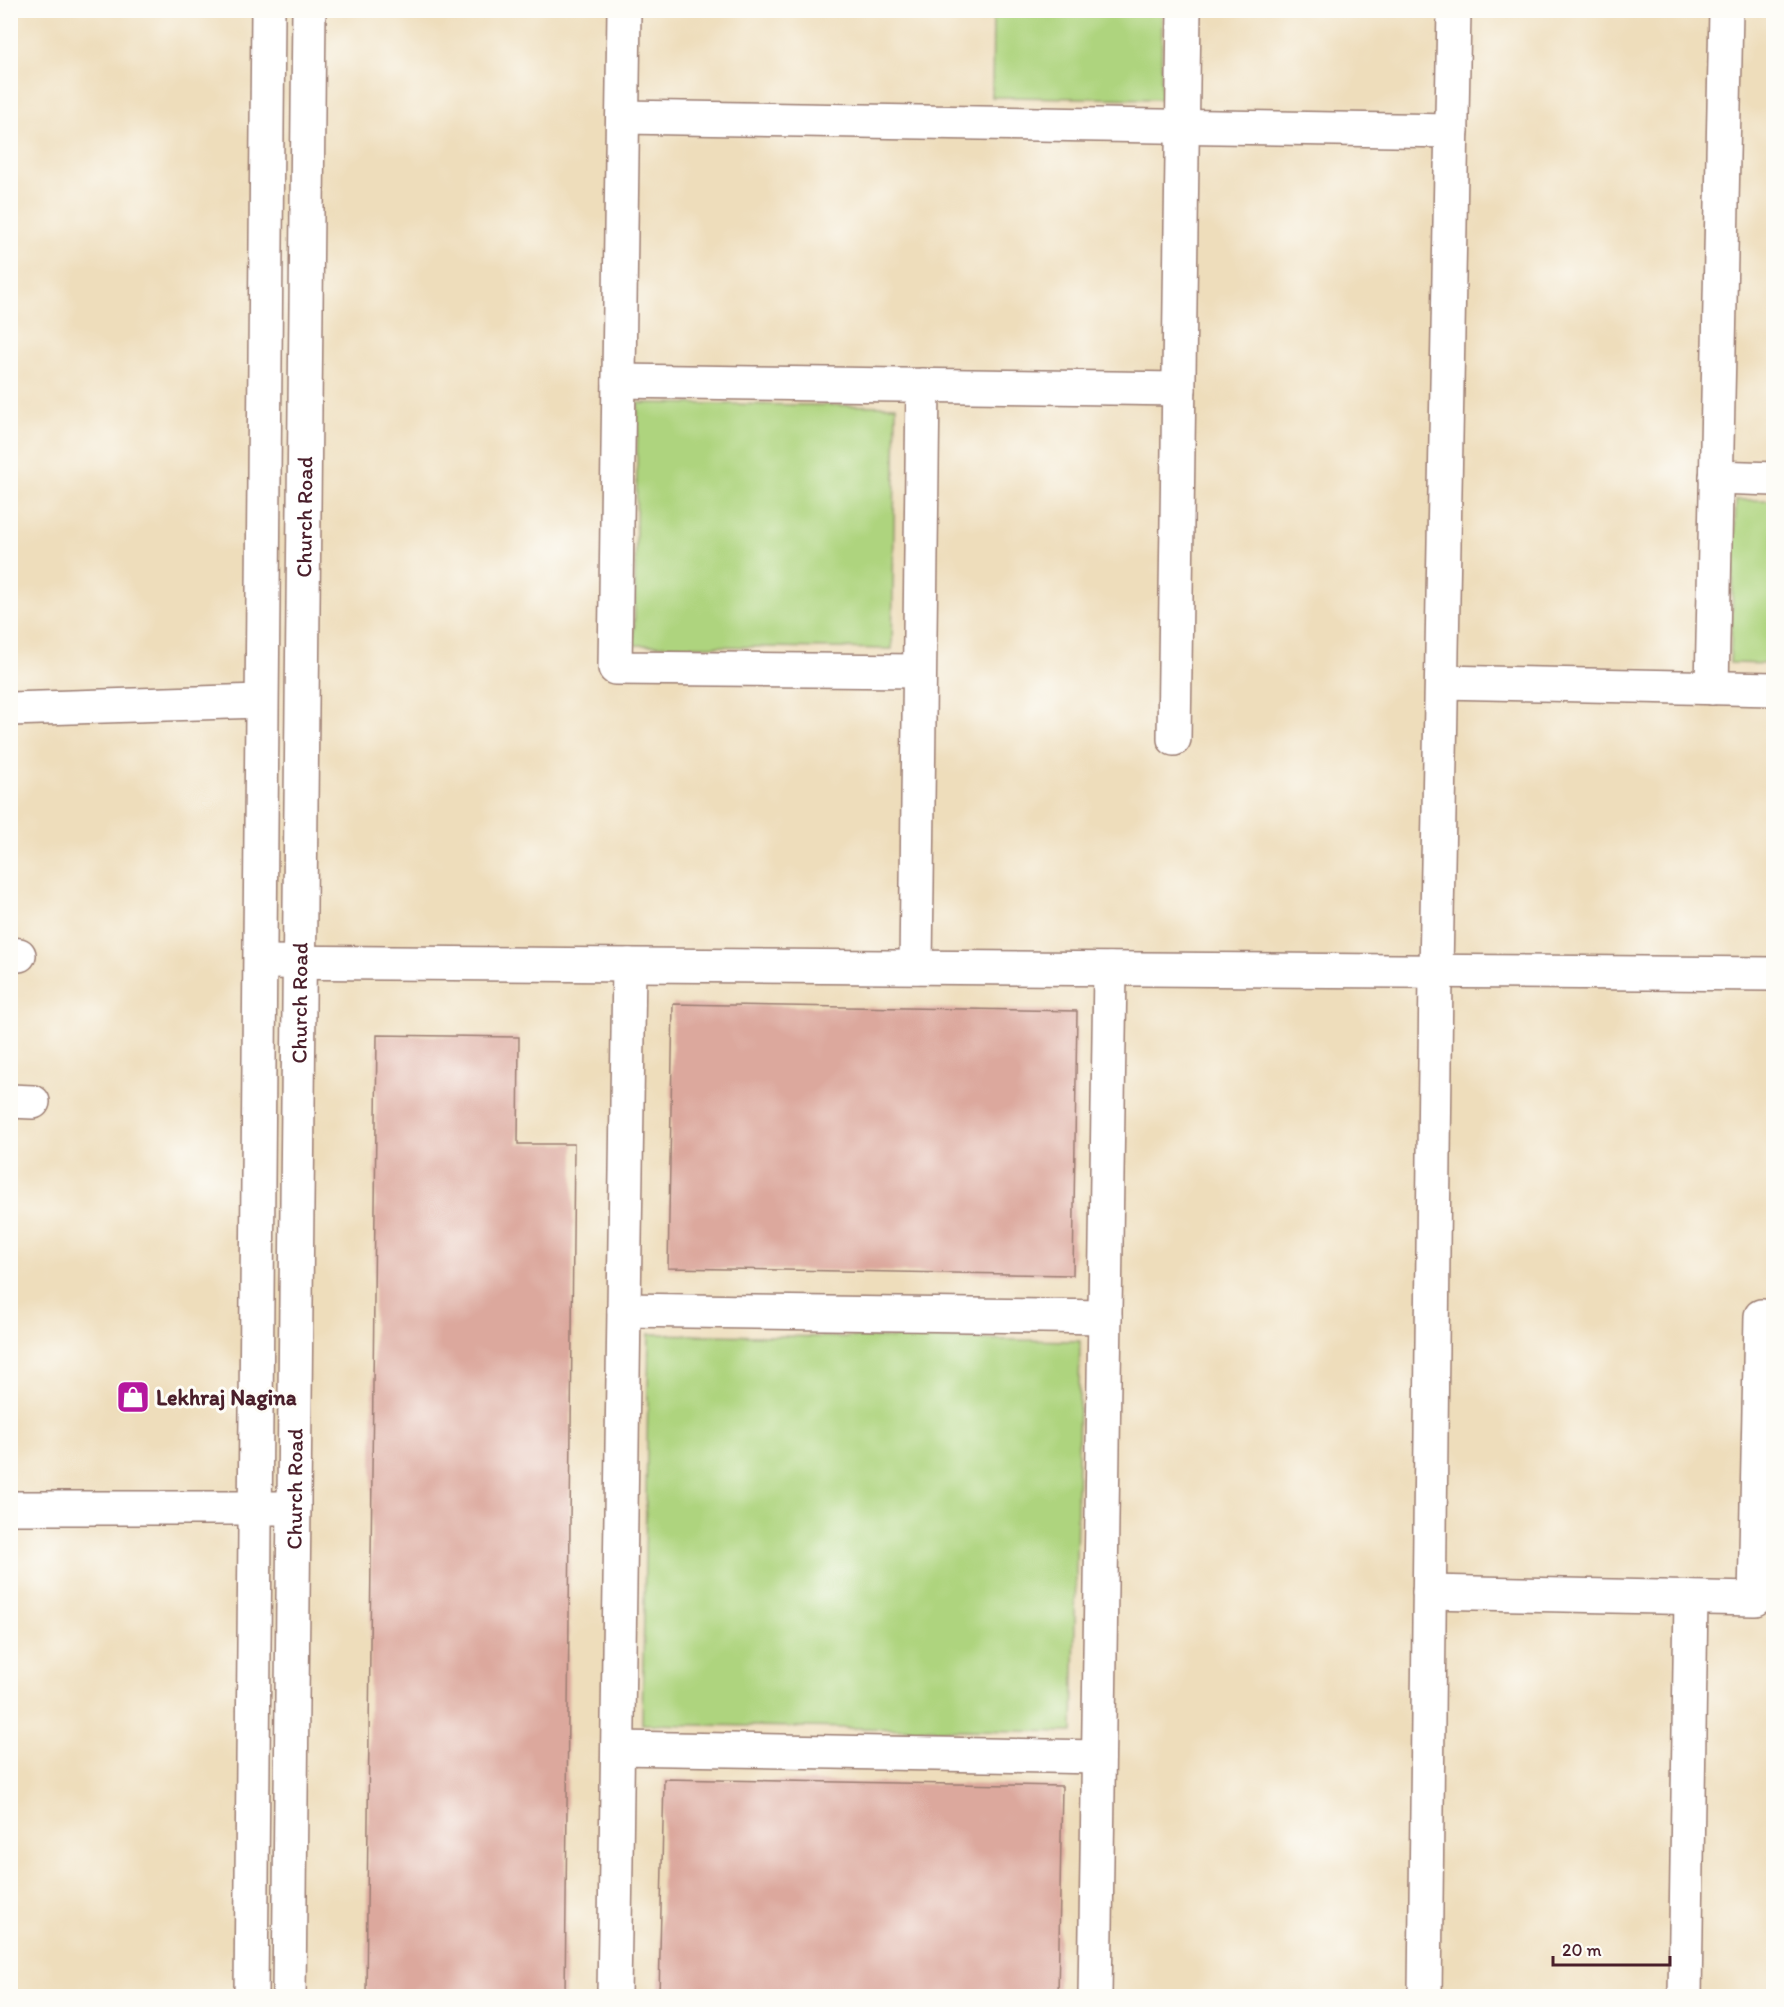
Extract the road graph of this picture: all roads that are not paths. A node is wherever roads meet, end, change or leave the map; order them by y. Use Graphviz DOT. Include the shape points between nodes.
graph roads {
  1 [pos="268,10"];
  2 [pos="309,10"];
  3 [pos="624,10"];
  4 [pos="1184,10"];
  5 [pos="1454,10"];
  6 [pos="1726,10"];
  7 [pos="623,117"];
  8 [pos="1182,126"];
  9 [pos="1452,131"];
  10 [pos="619,381"];
  11 [pos="923,385"];
  12 [pos="1179,389"];
  13 [pos="1716,477"];
  14 [pos="1773,479"];
  15 [pos="919,671"];
  16 [pos="1442,682"];
  17 [pos="1712,688"];
  18 [pos="1773,689"];
  19 [pos="260,701"];
  20 [pos="10,709"];
  21 [pos="1174,739"];
  22 [pos="261,962"];
  23 [pos="300,962"];
  24 [pos="629,965"];
  25 [pos="916,967"];
  26 [pos="1110,969"];
  27 [pos="1436,971"];
  28 [pos="1773,974"];
  29 [pos="624,1310"];
  30 [pos="1105,1317"];
  31 [pos="1773,1317"];
  32 [pos="10,1508"];
  33 [pos="255,1508"];
  34 [pos="294,1508"];
  35 [pos="1429,1592"];
  36 [pos="1691,1598"];
  37 [pos="618,1748"];
  38 [pos="1098,1758"];
  39 [pos="251,1996"];
  40 [pos="289,1996"];
  41 [pos="614,1996"];
  42 [pos="1095,1996"];
  43 [pos="1425,1996"];
  44 [pos="1685,1996"];
  1 -- 19 [label="street, Church Road"];
  2 -- 23 [label="street, Church Road"];
  3 -- 7 [label="street"];
  4 -- 8 [label="street"];
  5 -- 9 [label="street"];
  6 -- 13 [label="street"];
  7 -- 8 [label="street"];
  7 -- 10 [label="street"];
  8 -- 9 [label="street"];
  8 -- 12 [label="street"];
  9 -- 16 [label="street"];
  10 -- 11 [label="street"];
  10 -- 15 [label="street" via="615,668"];
  11 -- 12 [label="street"];
  11 -- 15 [label="street"];
  12 -- 21 [label="street"];
  13 -- 14 [label="street"];
  13 -- 17 [label="street"];
  15 -- 25 [label="street"];
  16 -- 17 [label="street"];
  16 -- 27 [label="street"];
  17 -- 18 [label="street"];
  19 -- 20 [label="street"];
  19 -- 22 [label="street, Church Road"];
  22 -- 23 [label="street"];
  22 -- 33 [label="street, Church Road"];
  23 -- 24 [label="street"];
  23 -- 34 [label="street, Church Road"];
  24 -- 25 [label="street"];
  24 -- 29 [label="street"];
  25 -- 26 [label="street"];
  26 -- 27 [label="street"];
  26 -- 30 [label="street"];
  27 -- 28 [label="street"];
  27 -- 35 [label="street"];
  29 -- 30 [label="street"];
  29 -- 37 [label="street"];
  30 -- 38 [label="street"];
  31 -- 36 [label="street" via="1761,1316 1755,1599"];
  32 -- 33 [label="street"];
  33 -- 34 [label="street"];
  33 -- 39 [label="street, Church Road"];
  34 -- 40 [label="street, Church Road"];
  35 -- 36 [label="street"];
  35 -- 43 [label="street"];
  36 -- 44 [label="street"];
  37 -- 38 [label="street"];
  37 -- 41 [label="street"];
  38 -- 42 [label="street"];
}
